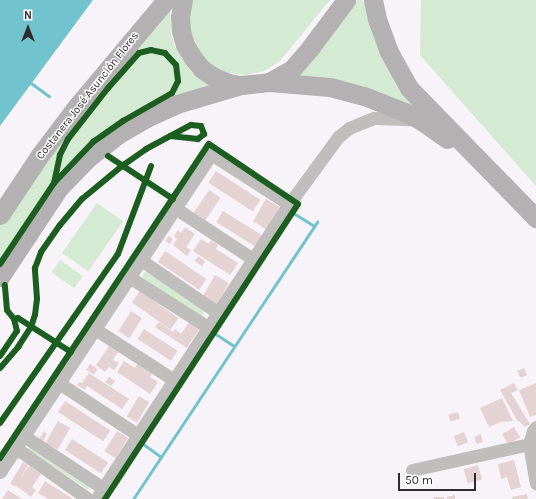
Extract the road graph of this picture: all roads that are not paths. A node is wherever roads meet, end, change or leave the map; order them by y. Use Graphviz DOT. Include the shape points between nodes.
graph roads {
  1 [pos="166,0"];
  2 [pos="182,0"];
  3 [pos="346,0"];
  4 [pos="373,0"];
  5 [pos="269,82"];
  6 [pos="241,85"];
  7 [pos="420,120"];
  8 [pos="488,170"];
  9 [pos="289,204"];
  10 [pos="175,208"];
  11 [pos="0,215"];
  12 [pos="536,218"];
  13 [pos="253,259"];
  14 [pos="141,260"];
  15 [pos="0,277"];
  16 [pos="129,277"];
  17 [pos="218,313"];
  18 [pos="208,327"];
  19 [pos="95,328"];
  20 [pos="174,380"];
  21 [pos="59,383"];
  22 [pos="536,427"];
  23 [pos="138,435"];
  24 [pos="24,436"];
  25 [pos="529,444"];
  26 [pos="16,448"];
  27 [pos="412,470"];
  28 [pos="0,472"];
  29 [pos="536,482"];
  30 [pos="103,488"];
  31 [pos="88,499"];
  32 [pos="96,499"];
  1 -- 11 [label="highway, Costanera José Asunción Flores" via="77,106"];
  2 -- 6 [label="highway" via="181,31 185,45 193,58 214,77"];
  3 -- 5 [label="highway" via="296,64"];
  4 -- 8 [label="highway" via="388,50 409,88"];
  5 -- 6 [label="highway"];
  5 -- 7 [label="highway" via="330,87 364,96"];
  6 -- 15 [label="highway" via="177,104 146,118 117,135 88,158 59,188"];
  7 -- 8 [label="highway"];
  7 -- 9 [label="street" via="374,118 349,128 338,137"];
  8 -- 12 [label="highway"];
  9 -- 10 [label="street" via="212,154"];
  9 -- 13 [label="street"];
  10 -- 13 [label="street"];
  10 -- 14 [label="street"];
  13 -- 17 [label="street"];
  14 -- 16 [label="street"];
  14 -- 17 [label="street"];
  16 -- 18 [label="street"];
  16 -- 19 [label="street"];
  17 -- 18 [label="street"];
  18 -- 20 [label="street"];
  19 -- 20 [label="street"];
  19 -- 21 [label="street"];
  20 -- 23 [label="street"];
  21 -- 23 [label="street"];
  21 -- 24 [label="street"];
  22 -- 25 [label="street"];
  23 -- 30 [label="street"];
  24 -- 26 [label="street"];
  24 -- 30 [label="street"];
  25 -- 27 [label="street"];
  25 -- 29 [label="street"];
  26 -- 28 [label="street"];
  26 -- 31 [label="street"];
  30 -- 32 [label="street"];
}
